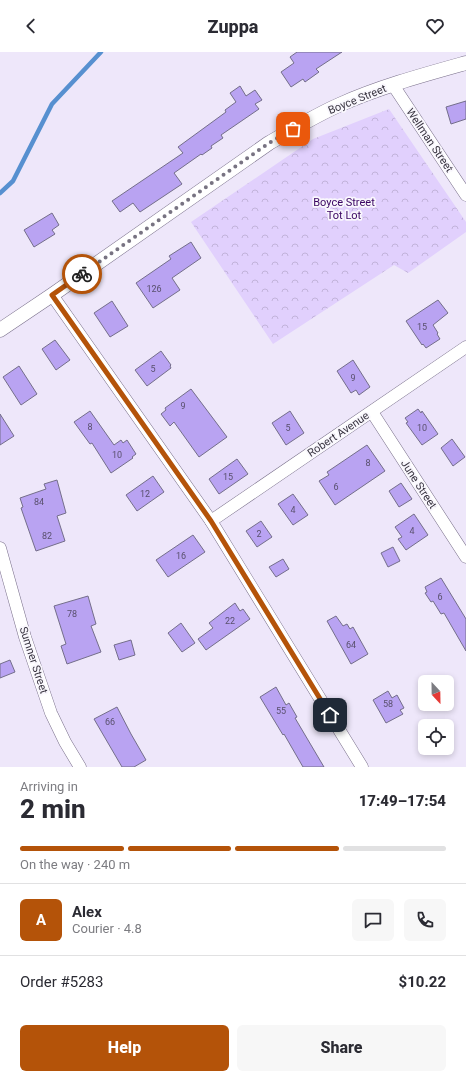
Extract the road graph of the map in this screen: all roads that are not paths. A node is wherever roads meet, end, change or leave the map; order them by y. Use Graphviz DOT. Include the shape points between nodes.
graph roads {
  1 [pos="466,63"];
  2 [pos="393,85"];
  3 [pos="466,195"];
  4 [pos="52,295"];
  5 [pos="0,330"];
  6 [pos="466,347"];
  7 [pos="372,412"];
  8 [pos="211,521"];
  9 [pos="0,548"];
  10 [pos="466,557"];
  11 [pos="80,767"];
  12 [pos="362,767"];
  1 -- 2 [label="street, Boyce Street"];
  2 -- 3 [label="street, Wellman Street"];
  2 -- 4 [label="street, Boyce Street" via="338,105 269,143"];
  4 -- 5 [label="street, Boyce Street"];
  4 -- 8 [label="street"];
  6 -- 7 [label="street, Robert Avenue"];
  7 -- 8 [label="street, Robert Avenue"];
  7 -- 10 [label="street, June Street"];
  8 -- 12 [label="street"];
  9 -- 11 [label="street, Sumner Street" via="25,637 51,712"];
}
